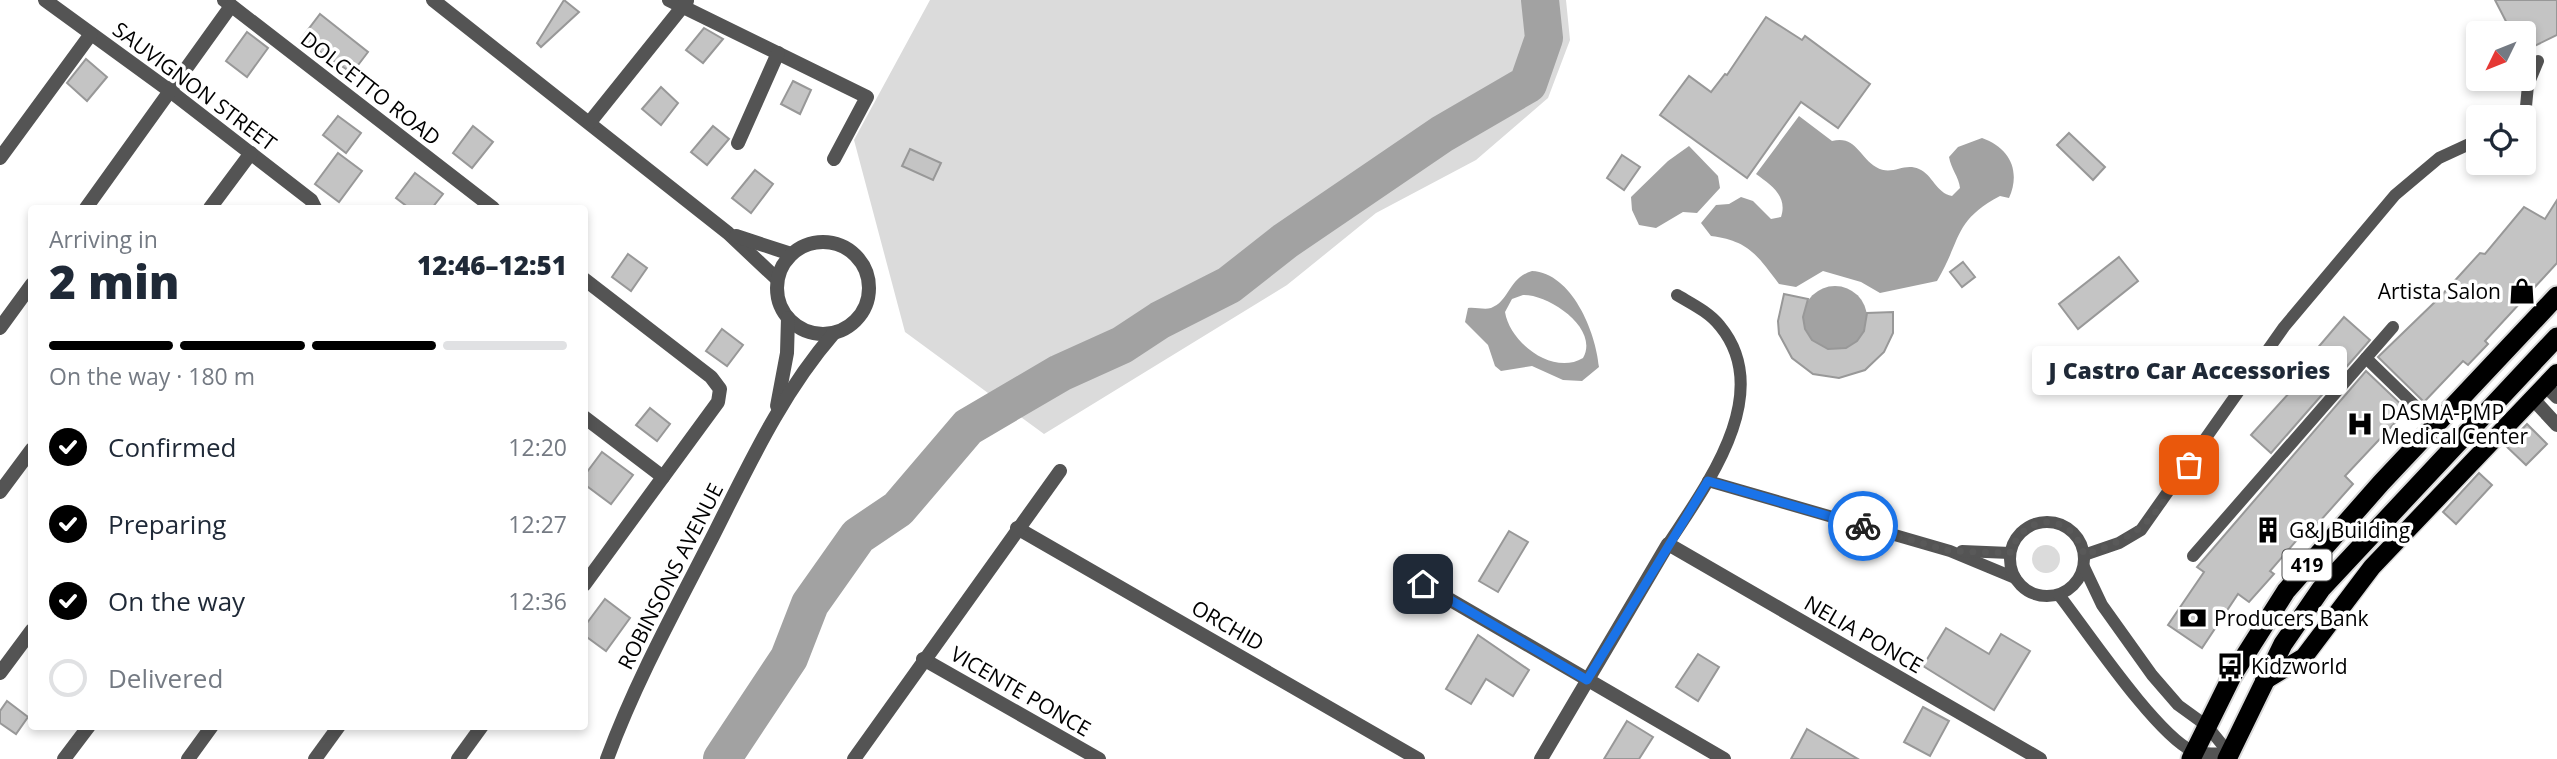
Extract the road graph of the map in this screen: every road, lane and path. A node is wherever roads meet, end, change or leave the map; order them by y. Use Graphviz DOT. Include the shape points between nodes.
graph roads {
  1 [pos="45,0"];
  2 [pos="433,0"];
  3 [pos="669,0"];
  4 [pos="228,3"];
  5 [pos="686,4"];
  6 [pos="91,34"];
  7 [pos="778,53"];
  8 [pos="2538,61"];
  9 [pos="170,91"];
  10 [pos="2527,105"];
  11 [pos="590,122"];
  12 [pos="738,142"];
  13 [pos="2466,146"];
  14 [pos="251,153"];
  15 [pos="0,158"];
  16 [pos="834,159"];
  17 [pos="88,205"];
  18 [pos="212,205"];
  19 [pos="314,205"];
  20 [pos="489,205"];
  21 [pos="728,233"];
  22 [pos="791,254"];
  23 [pos="777,279"];
  24 [pos="588,282"];
  25 [pos="28,289"];
  26 [pos="1677,295"];
  27 [pos="2557,296"];
  28 [pos="788,318"];
  29 [pos="0,327"];
  30 [pos="2393,327"];
  31 [pos="834,333"];
  32 [pos="2557,337"];
  33 [pos="2365,358"];
  34 [pos="2553,385"];
  35 [pos="2532,398"];
  36 [pos="775,415"];
  37 [pos="588,420"];
  38 [pos="2557,425"];
  39 [pos="2437,427"];
  40 [pos="28,454"];
  41 [pos="1060,471"];
  42 [pos="663,477"];
  43 [pos="1708,481"];
  44 [pos="0,492"];
  45 [pos="1017,528"];
  46 [pos="1668,544"];
  47 [pos="1950,551"];
  48 [pos="2010,553"];
  49 [pos="2193,556"];
  50 [pos="2084,561"];
  51 [pos="2015,578"];
  52 [pos="588,580"];
  53 [pos="1423,584"];
  54 [pos="2059,595"];
  55 [pos="28,635"];
  56 [pos="2134,652"];
  57 [pos="923,659"];
  58 [pos="2115,667"];
  59 [pos="0,673"];
  60 [pos="1587,680"];
  61 [pos="2264,681"];
  62 [pos="2207,726"];
  63 [pos="86,730"];
  64 [pos="209,730"];
  65 [pos="336,730"];
  66 [pos="479,730"];
  67 [pos="2193,756"];
  68 [pos="2228,756"];
  69 [pos="460,758"];
  70 [pos="65,759"];
  71 [pos="188,759"];
  72 [pos="315,759"];
  73 [pos="607,759"];
  74 [pos="854,759"];
  75 [pos="1099,759"];
  76 [pos="1418,759"];
  77 [pos="1541,759"];
  78 [pos="1724,759"];
  79 [pos="2040,759"];
  1 -- 6 [label="street, SAUVIGNON STREET"];
  2 -- 11 [label="street"];
  3 -- 5 [label="street"];
  4 -- 9 [label="street"];
  4 -- 20 [label="street, DOLCETTO ROAD"];
  5 -- 7 [label="street"];
  5 -- 11 [label="street"];
  6 -- 9 [label="street, SAUVIGNON STREET"];
  6 -- 15 [label="street"];
  7 -- 12 [label="street"];
  7 -- 16 [label="street" via="867,97"];
  8 -- 10 [label="lane" via="2528,85"];
  9 -- 14 [label="street, SAUVIGNON STREET"];
  9 -- 17 [label="street"];
  11 -- 21 [label="street"];
  13 -- 50 [label="lane" via="2439,158 2395,195 2284,327 2141,530"];
  14 -- 18 [label="street"];
  14 -- 19 [label="street, SAUVIGNON STREET"];
  21 -- 22 [label="street"];
  21 -- 23 [label="street"];
  22 -- 23 [label="street"];
  22 -- 31 [label="street" via="819,242 834,243 859,260 869,289 866,304 848,327"];
  23 -- 28 [label="street" via="777,293"];
  24 -- 42 [label="street" via="711,377 720,389 718,402"];
  25 -- 29 [label="street"];
  26 -- 43 [label="lane" via="1720,326 1738,366 1734,427"];
  27 -- 39 [label="highway, 419"];
  28 -- 31 [label="street" via="809,332"];
  28 -- 36 [label="street, ROBINSONS AVENUE" via="787,353"];
  30 -- 33 [label="lane"];
  31 -- 36 [label="street, ROBINSONS AVENUE"];
  32 -- 61 [label="highway, 419" via="2339,568 2294,627"];
  33 -- 39 [label="lane"];
  33 -- 49 [label="lane"];
  34 -- 35 [label="main road, 419"];
  35 -- 38 [label="street"];
  35 -- 61 [label="main road, 419" via="2372,567 2304,657"];
  36 -- 73 [label="street, ROBINSONS AVENUE" via="661,636"];
  37 -- 42 [label="street"];
  39 -- 62 [label="highway, 419" via="2286,591 2243,656"];
  40 -- 44 [label="street"];
  41 -- 45 [label="street"];
  42 -- 52 [label="street"];
  43 -- 46 [label="lane"];
  43 -- 47 [label="lane"];
  45 -- 57 [label="street"];
  45 -- 76 [label="street, ORCHID"];
  46 -- 60 [label="street"];
  46 -- 79 [label="street, NELIA PONCE"];
  47 -- 48 [label="lane"];
  47 -- 51 [label="lane"];
  48 -- 50 [label="lane" via="2021,532 2054,522 2075,534"];
  48 -- 51 [label="lane"];
  50 -- 54 [label="lane" via="2075,584"];
  50 -- 56 [label="lane" via="2102,605"];
  51 -- 54 [label="lane" via="2034,594"];
  53 -- 60 [label="street"];
  54 -- 58 [label="lane"];
  55 -- 59 [label="street"];
  56 -- 58 [label="lane"];
  56 -- 62 [label="lane" via="2178,705"];
  57 -- 74 [label="street"];
  57 -- 75 [label="street, VICENTE PONCE"];
  58 -- 67 [label="lane"];
  60 -- 77 [label="street"];
  60 -- 78 [label="street"];
  61 -- 68 [label="highway, 419"];
  62 -- 67 [label="highway, 419"];
  62 -- 68 [label="lane"];
  63 -- 70 [label="street"];
  64 -- 71 [label="street"];
  65 -- 72 [label="street"];
  66 -- 69 [label="street"];
  67 -- 68 [label="lane"];
}
